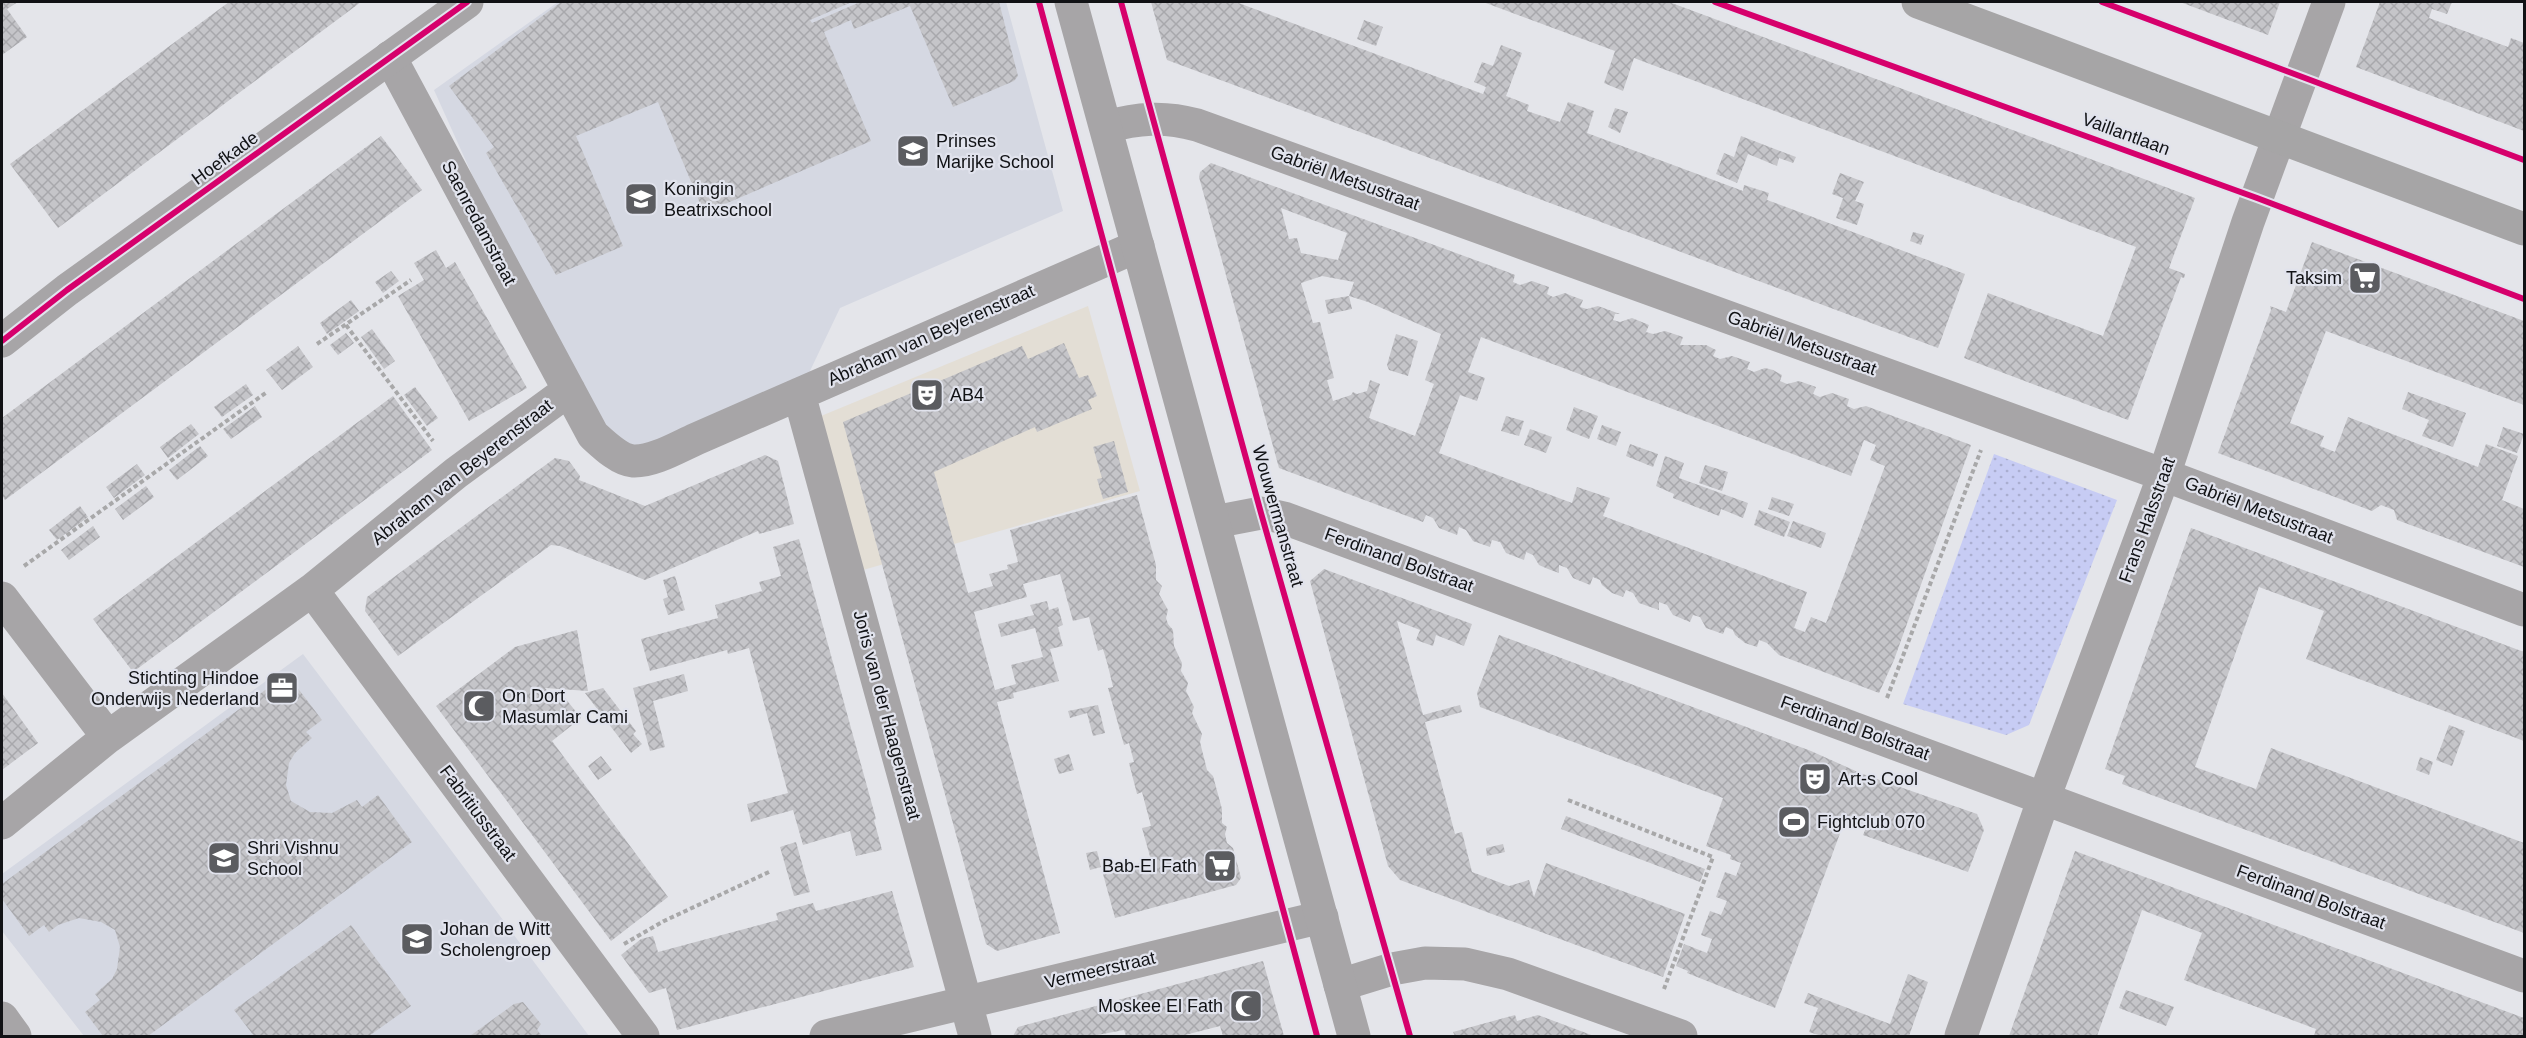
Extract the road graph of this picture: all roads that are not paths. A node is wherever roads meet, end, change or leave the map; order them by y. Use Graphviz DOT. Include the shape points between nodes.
graph roads {
  1 [pos="467,2"];
  2 [pos="1071,2"];
  3 [pos="1918,2"];
  4 [pos="2329,2"];
  5 [pos="1956,8"];
  6 [pos="390,57"];
  7 [pos="1106,128"];
  8 [pos="2280,136"];
  9 [pos="2524,229"];
  10 [pos="1138,246"];
  11 [pos="2,341"];
  12 [pos="568,390"];
  13 [pos="799,394"];
  14 [pos="2164,475"];
  15 [pos="1214,522"];
  16 [pos="312,590"];
  17 [pos="2,598"];
  18 [pos="2524,610"];
  19 [pos="108,737"];
  20 [pos="2044,798"];
  21 [pos="2,823"];
  22 [pos="1322,916"];
  23 [pos="2524,976"];
  24 [pos="1340,985"];
  25 [pos="966,1002"];
  26 [pos="2,1018"];
  27 [pos="15,1036"];
  28 [pos="643,1036"];
  29 [pos="826,1036"];
  30 [pos="975,1036"];
  31 [pos="1354,1036"];
  32 [pos="1682,1036"];
  33 [pos="1961,1036"];
  1 -- 6 [label="street, Hoefkade"];
  2 -- 7 [label="street"];
  3 -- 5 [label="main road"];
  4 -- 8 [label="street, Frans Halsstraat"];
  5 -- 8 [label="main road"];
  6 -- 11 [label="street, Hoefkade"];
  6 -- 12 [label="street, Saenredamstraat"];
  7 -- 10 [label="street"];
  7 -- 14 [label="street, Gabriël Metsustraat" via="1134,119 1154,118 1197,124"];
  8 -- 9 [label="main road"];
  8 -- 14 [label="street, Frans Halsstraat"];
  10 -- 13 [label="street, Abraham van Beyerenstraat"];
  10 -- 15 [label="street"];
  12 -- 13 [label="street, Abraham van Beyerenstraat" via="593,435 632,461 659,455"];
  12 -- 16 [label="street, Abraham van Beyerenstraat" via="456,473"];
  13 -- 25 [label="street, Joris van der Haagenstraat"];
  14 -- 18 [label="street, Gabriël Metsustraat"];
  14 -- 20 [label="street, Frans Halsstraat"];
  15 -- 20 [label="street, Ferdinand Bolstraat" via="1261,513 1284,518"];
  15 -- 22 [label="street"];
  16 -- 19 [label="street, Abraham van Beyerenstraat"];
  16 -- 28 [label="street, Fabritiusstraat"];
  17 -- 19 [label="street"];
  19 -- 21 [label="street, Abraham van Beyerenstraat"];
  20 -- 23 [label="street, Ferdinand Bolstraat"];
  20 -- 33 [label="street, Frans Halsstraat"];
  22 -- 24 [label="street"];
  22 -- 25 [label="street, Vermeerstraat"];
  24 -- 31 [label="street"];
  24 -- 32 [label="street" via="1425,963 1465,964 1508,974"];
  25 -- 29 [label="street, Vermeerstraat"];
  25 -- 30 [label="street, Joris van der Haagenstraat"];
  26 -- 27 [label="street"];
}
